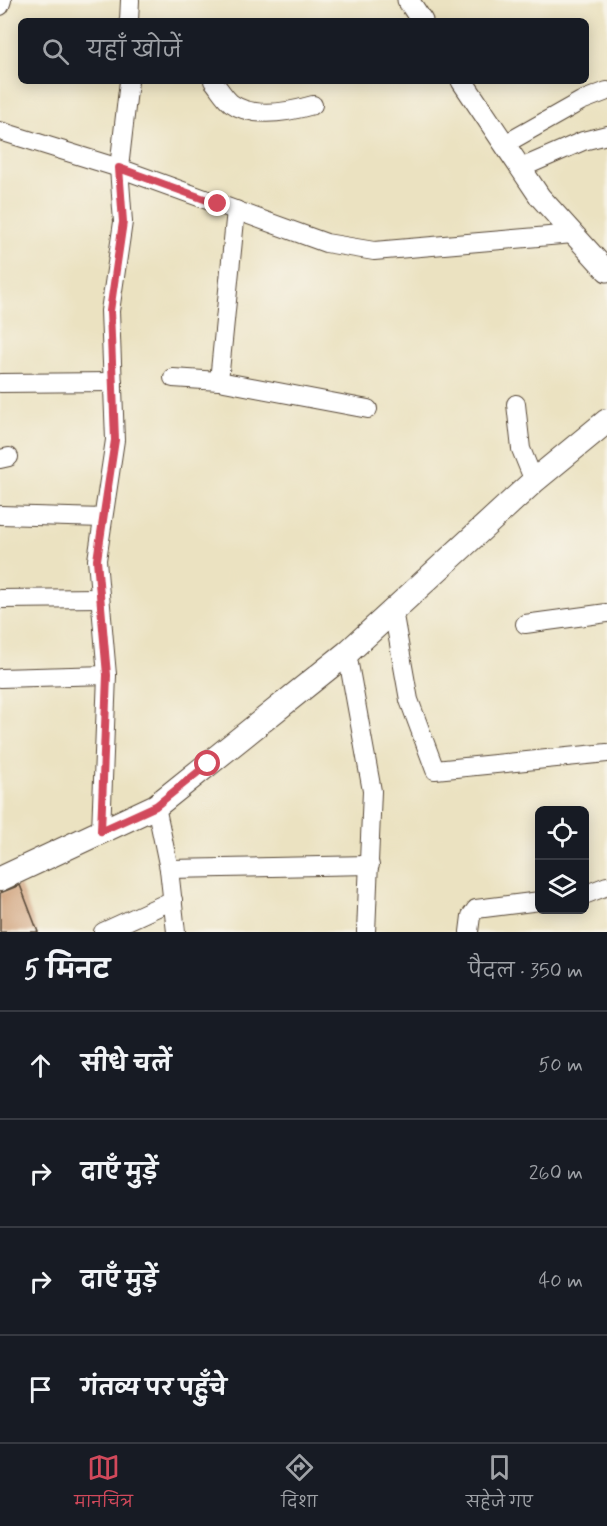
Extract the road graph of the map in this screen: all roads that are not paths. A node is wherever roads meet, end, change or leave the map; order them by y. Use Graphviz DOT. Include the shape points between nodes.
graph roads {
  1 [pos="2,0"];
  2 [pos="130,0"];
  3 [pos="408,0"];
  4 [pos="0,6"];
  5 [pos="129,18"];
  6 [pos="420,18"];
  7 [pos="129,84"];
  8 [pos="216,84"];
  9 [pos="464,84"];
  10 [pos="607,91"];
  11 [pos="313,105"];
  12 [pos="0,131"];
  13 [pos="607,135"];
  14 [pos="505,144"];
  15 [pos="119,168"];
  16 [pos="520,168"];
  17 [pos="236,210"];
  18 [pos="573,234"];
  19 [pos="607,272"];
  20 [pos="173,378"];
  21 [pos="219,381"];
  22 [pos="113,382"];
  23 [pos="0,383"];
  24 [pos="516,404"];
  25 [pos="368,409"];
  26 [pos="607,421"];
  27 [pos="534,481"];
  28 [pos="0,515"];
  29 [pos="103,518"];
  30 [pos="0,598"];
  31 [pos="100,598"];
  32 [pos="393,610"];
  33 [pos="607,613"];
  34 [pos="525,624"];
  35 [pos="347,653"];
  36 [pos="107,675"];
  37 [pos="0,678"];
  38 [pos="607,753"];
  39 [pos="156,806"];
  40 [pos="101,831"];
  41 [pos="370,865"];
  42 [pos="169,869"];
  43 [pos="0,879"];
  44 [pos="607,886"];
  45 [pos="589,893"];
  46 [pos="173,900"];
  47 [pos="535,902"];
  48 [pos="103,932"];
  49 [pos="176,932"];
  50 [pos="366,932"];
  51 [pos="469,932"];
  1 -- 4 [label="street"];
  2 -- 5 [label="street"];
  3 -- 6 [label="street"];
  7 -- 15 [label="street"];
  8 -- 11 [label="street" via="231,102 246,111 278,112"];
  9 -- 14 [label="street"];
  10 -- 14 [label="street" via="580,101"];
  12 -- 15 [label="street"];
  13 -- 16 [label="street"];
  14 -- 16 [label="street"];
  15 -- 17 [label="street"];
  15 -- 22 [label="street" via="123,222 110,311"];
  16 -- 18 [label="street"];
  17 -- 18 [label="street" via="326,243 374,251"];
  17 -- 21 [label="street"];
  18 -- 19 [label="street"];
  20 -- 21 [label="street"];
  21 -- 25 [label="street"];
  22 -- 23 [label="street"];
  22 -- 29 [label="street" via="115,440"];
  24 -- 27 [label="street" via="521,449"];
  26 -- 27 [label="main road"];
  27 -- 32 [label="main road"];
  28 -- 29 [label="street"];
  29 -- 31 [label="street" via="97,560"];
  30 -- 31 [label="street"];
  31 -- 36 [label="street"];
  32 -- 35 [label="main road"];
  32 -- 38 [label="street" via="409,700 435,770"];
  33 -- 34 [label="street"];
  35 -- 39 [label="main road"];
  35 -- 41 [label="street" via="372,790"];
  36 -- 37 [label="street"];
  36 -- 40 [label="street"];
  39 -- 40 [label="main road"];
  39 -- 42 [label="street"];
  40 -- 43 [label="main road"];
  41 -- 42 [label="street"];
  41 -- 50 [label="street"];
  42 -- 46 [label="street"];
  44 -- 45 [label="street"];
  46 -- 48 [label="street"];
  46 -- 49 [label="street"];
  47 -- 51 [label="street" via="476,909"];
}
